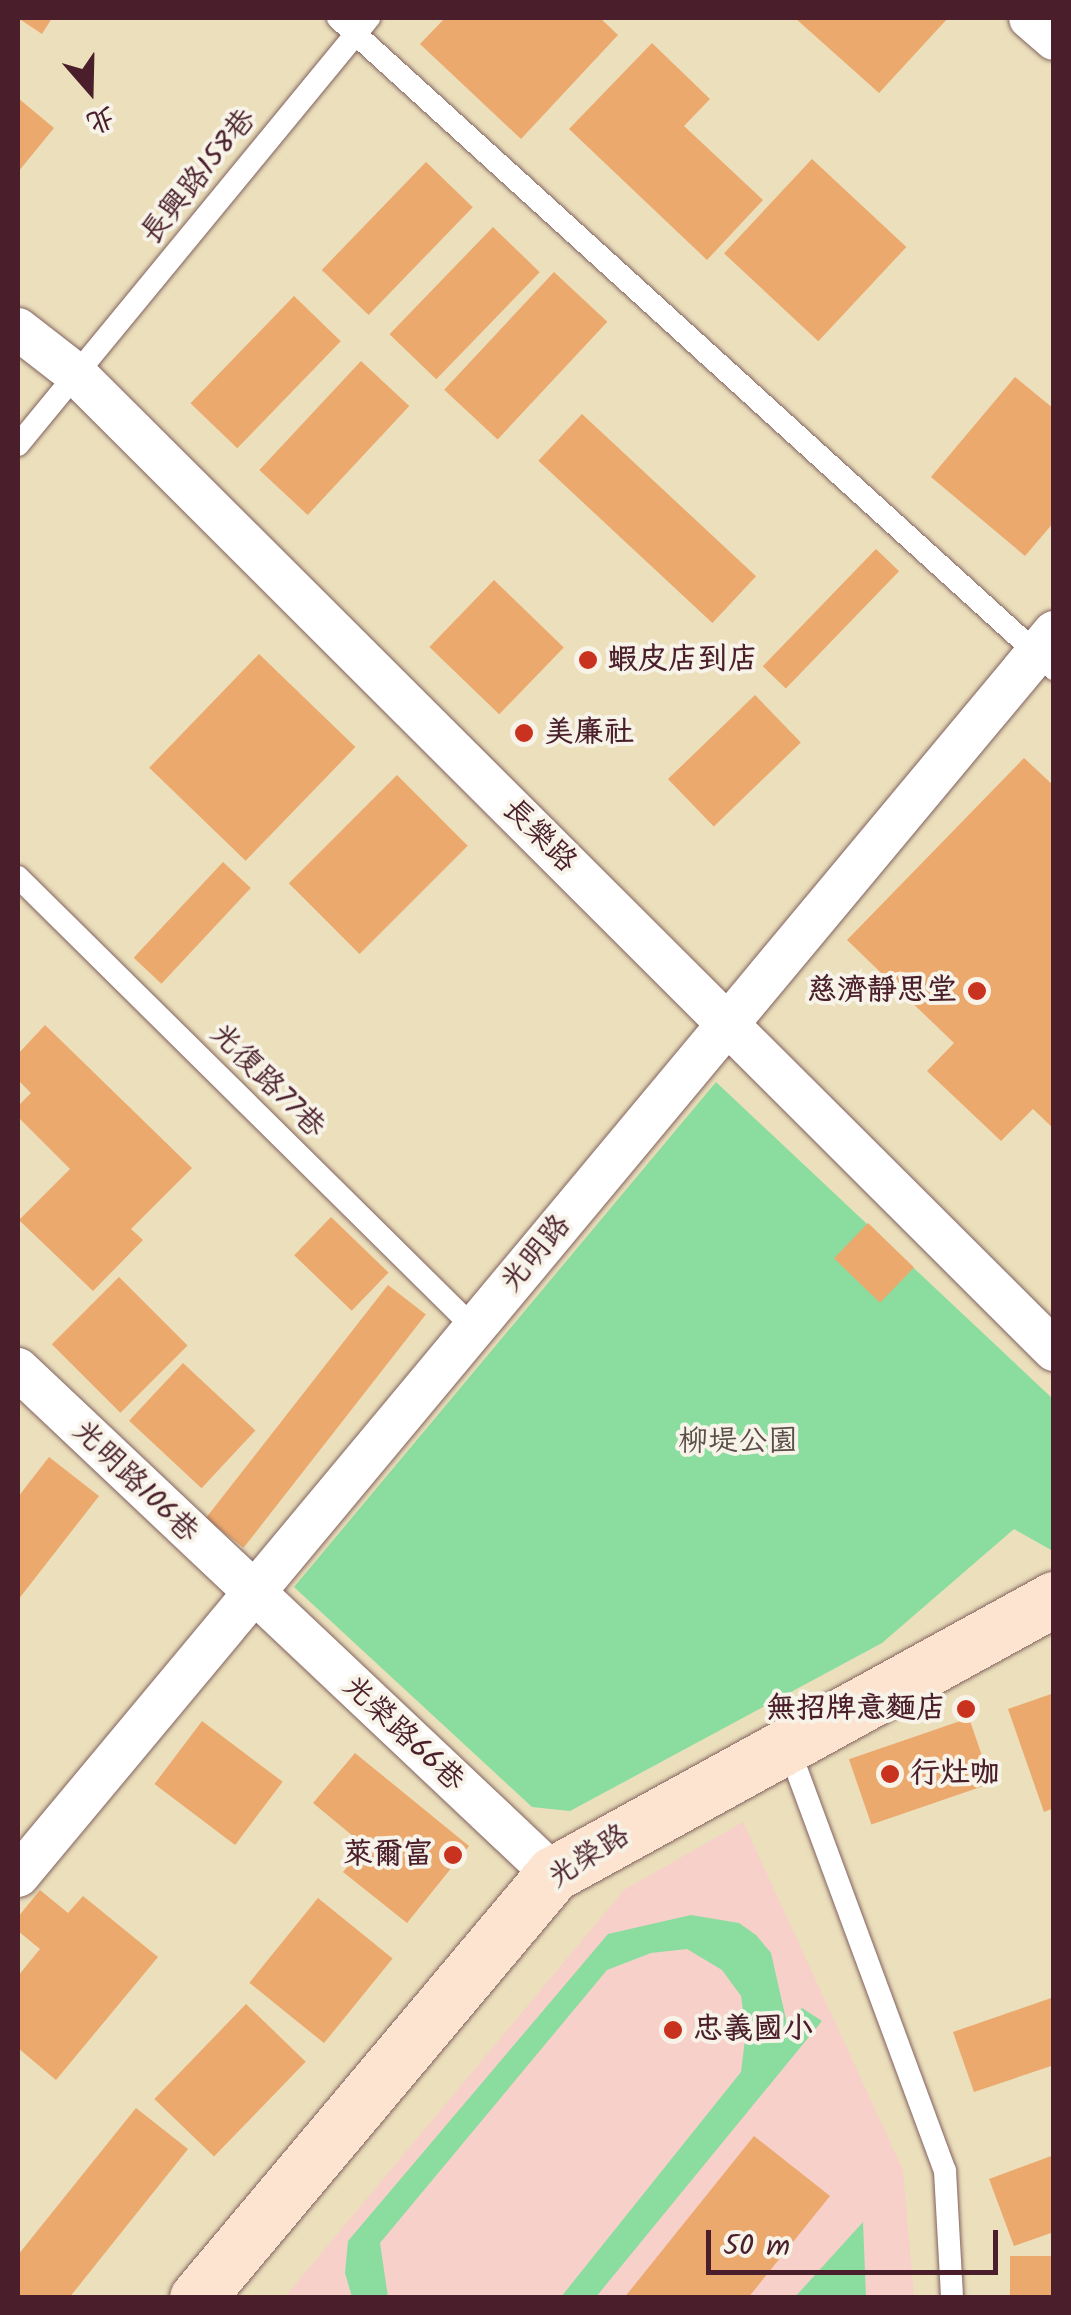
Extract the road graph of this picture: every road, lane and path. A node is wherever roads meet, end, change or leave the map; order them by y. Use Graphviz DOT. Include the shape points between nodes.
graph roads {
  1 [pos="1030,18"];
  2 [pos="355,23"];
  3 [pos="1054,39"];
  4 [pos="18,329"];
  5 [pos="76,374"];
  6 [pos="18,445"];
  7 [pos="1048,651"];
  8 [pos="18,876"];
  9 [pos="727,1024"];
  10 [pos="474,1328"];
  11 [pos="1054,1350"];
  12 [pos="18,1369"];
  13 [pos="252,1594"];
  14 [pos="1054,1599"];
  15 [pos="786,1741"];
  16 [pos="553,1874"];
  17 [pos="18,1876"];
  18 [pos="197,2298"];
  19 [pos="952,2298"];
  1 -- 3 [label="street"];
  2 -- 5 [label="lane, 長興路158巷"];
  2 -- 7 [label="lane"];
  4 -- 5 [label="street, 長樂路"];
  5 -- 6 [label="lane, 長興路158巷"];
  5 -- 9 [label="street, 長樂路"];
  7 -- 9 [label="street, 光明路"];
  8 -- 10 [label="lane, 光復路77巷"];
  9 -- 10 [label="street, 光明路"];
  9 -- 11 [label="street, 長樂路"];
  10 -- 13 [label="street, 光明路"];
  12 -- 13 [label="street, 光明路106巷"];
  13 -- 16 [label="street, 光榮路66巷"];
  13 -- 17 [label="street, 光明路"];
  14 -- 15 [label="street, 光榮路"];
  15 -- 16 [label="street, 光榮路"];
  15 -- 19 [label="lane" via="945,2171"];
  16 -- 18 [label="street, 光榮路"];
}
